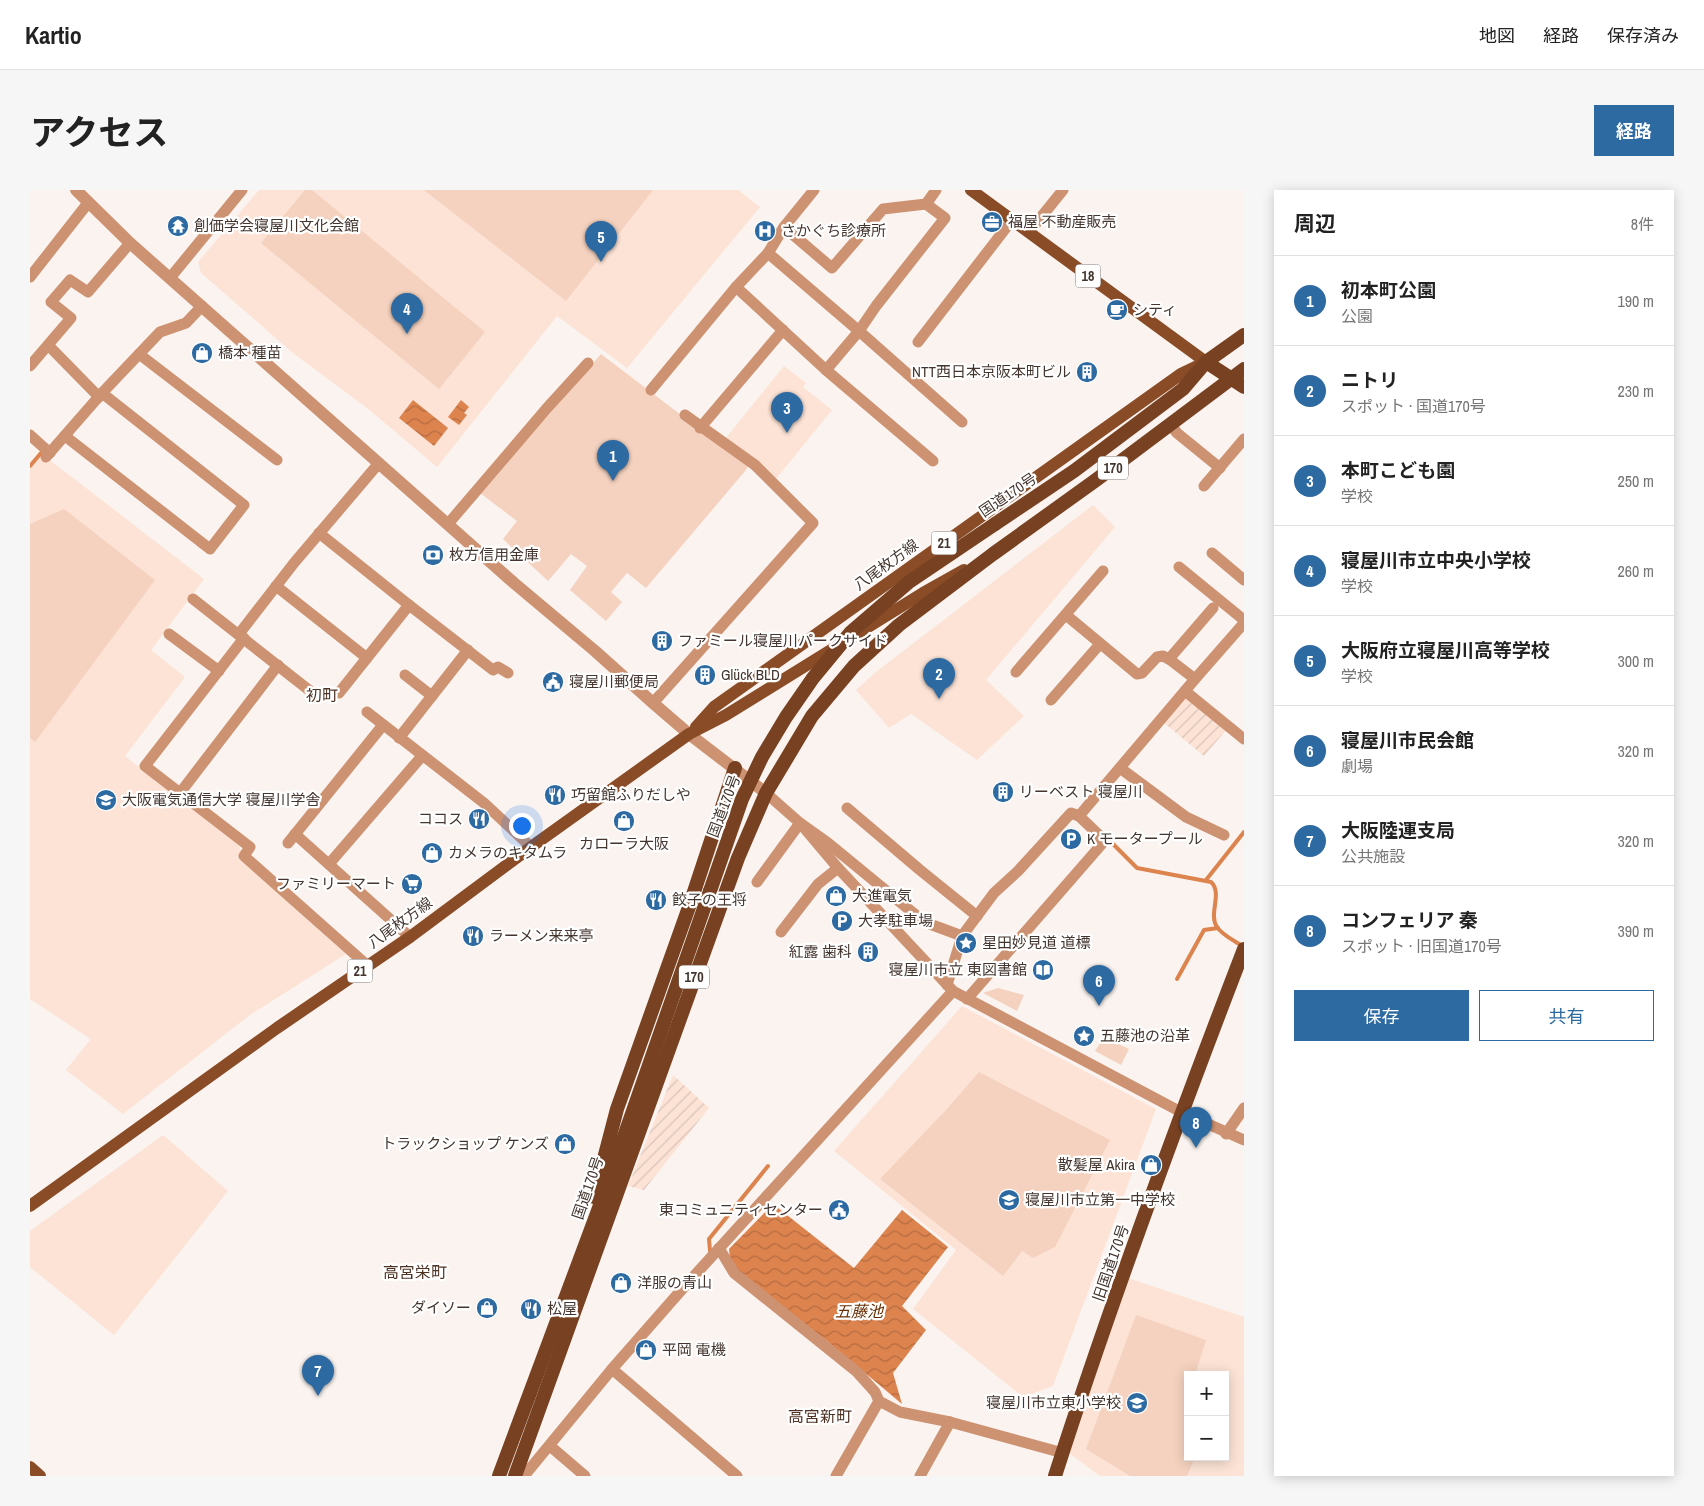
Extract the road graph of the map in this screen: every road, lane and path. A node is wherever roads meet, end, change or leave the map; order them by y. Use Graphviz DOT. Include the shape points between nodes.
graph roads {
  1 [pos="242,190"];
  2 [pos="814,190"];
  3 [pos="936,190"];
  4 [pos="971,190"];
  5 [pos="1063,190"];
  6 [pos="82,197"];
  7 [pos="926,204"];
  8 [pos="1012,220"];
  9 [pos="784,227"];
  10 [pos="1029,232"];
  11 [pos="130,243"];
  12 [pos="768,253"];
  13 [pos="30,278"];
  14 [pos="170,278"];
  15 [pos="736,287"];
  16 [pos="202,306"];
  17 [pos="783,330"];
  18 [pos="859,331"];
  19 [pos="1244,335"];
  20 [pos="918,342"];
  21 [pos="49,346"];
  22 [pos="139,354"];
  23 [pos="1206,362"];
  24 [pos="588,363"];
  25 [pos="30,366"];
  26 [pos="1244,369"];
  27 [pos="826,370"];
  28 [pos="1231,378"];
  29 [pos="1244,387"];
  30 [pos="651,390"];
  31 [pos="100,396"];
  32 [pos="685,416"];
  33 [pos="962,422"];
  34 [pos="1170,424"];
  35 [pos="700,428"];
  36 [pos="30,435"];
  37 [pos="65,436"];
  38 [pos="1244,439"];
  39 [pos="277,460"];
  40 [pos="933,461"];
  41 [pos="378,463"];
  42 [pos="1220,468"];
  43 [pos="1204,486"];
  44 [pos="448,524"];
  45 [pos="319,533"];
  46 [pos="992,554"];
  47 [pos="1212,554"];
  48 [pos="1178,568"];
  49 [pos="1103,571"];
  50 [pos="1244,580"];
  51 [pos="276,586"];
  52 [pos="193,599"];
  53 [pos="409,605"];
  54 [pos="1214,608"];
  55 [pos="1066,615"];
  56 [pos="1244,622"];
  57 [pos="169,634"];
  58 [pos="241,636"];
  59 [pos="1100,644"];
  60 [pos="468,650"];
  61 [pos="367,658"];
  62 [pos="1169,659"];
  63 [pos="278,665"];
  64 [pos="219,671"];
  65 [pos="1016,672"];
  66 [pos="508,673"];
  67 [pos="405,675"];
  68 [pos="1194,679"];
  69 [pos="1185,691"];
  70 [pos="314,694"];
  71 [pos="339,694"];
  72 [pos="432,696"];
  73 [pos="1051,700"];
  74 [pos="653,703"];
  75 [pos="367,712"];
  76 [pos="383,725"];
  77 [pos="689,734"];
  78 [pos="399,738"];
  79 [pos="1244,739"];
  80 [pos="422,756"];
  81 [pos="735,768"];
  82 [pos="1120,768"];
  83 [pos="766,792"];
  84 [pos="180,793"];
  85 [pos="847,808"];
  86 [pos="1079,816"];
  87 [pos="800,823"];
  88 [pos="1224,835"];
  89 [pos="531,847"];
  90 [pos="329,864"];
  91 [pos="838,868"];
  92 [pos="757,882"];
  93 [pos="977,916"];
  94 [pos="781,932"];
  95 [pos="962,936"];
  96 [pos="410,937"];
  97 [pos="1244,949"];
  98 [pos="368,966"];
  99 [pos="950,988"];
  100 [pos="967,999"];
  101 [pos="1244,1108"];
  102 [pos="1181,1112"];
  103 [pos="1226,1134"];
  104 [pos="1244,1140"];
  105 [pos="30,1206"];
  106 [pos="719,1248"];
  107 [pos="581,1254"];
  108 [pos="612,1369"];
  109 [pos="879,1401"];
  110 [pos="950,1422"];
  111 [pos="550,1446"];
  112 [pos="1063,1453"];
  113 [pos="30,1468"];
  114 [pos="40,1476"];
  115 [pos="499,1476"];
  116 [pos="515,1476"];
  117 [pos="524,1476"];
  118 [pos="586,1476"];
  119 [pos="737,1476"];
  120 [pos="836,1476"];
  121 [pos="920,1476"];
  122 [pos="1056,1476"];
  1 -- 14 [label="street"];
  2 -- 9 [label="street"];
  3 -- 7 [label="street"];
  4 -- 8 [label="main road, 18"];
  5 -- 10 [label="street"];
  6 -- 11 [label="street"];
  6 -- 13 [label="street"];
  7 -- 9 [label="street" via="883,209 832,268"];
  7 -- 18 [label="street" via="945,218"];
  8 -- 10 [label="main road, 18"];
  8 -- 20 [label="street"];
  9 -- 12 [label="street"];
  10 -- 23 [label="main road, 18"];
  11 -- 14 [label="street"];
  11 -- 21 [label="street" via="88,292 70,280 51,302 72,318"];
  12 -- 15 [label="street"];
  12 -- 18 [label="street"];
  14 -- 16 [label="street"];
  15 -- 17 [label="street"];
  15 -- 30 [label="street"];
  16 -- 22 [label="street" via="186,322 160,332"];
  16 -- 41 [label="street"];
  17 -- 27 [label="street"];
  17 -- 35 [label="street"];
  18 -- 27 [label="street"];
  18 -- 33 [label="street"];
  19 -- 23 [label="highway, 国道170号 / 170"];
  21 -- 25 [label="street"];
  21 -- 31 [label="street"];
  22 -- 31 [label="street"];
  22 -- 39 [label="street"];
  23 -- 28 [label="highway"];
  23 -- 77 [label="main road, 八尾枚方線 / 21" via="1181,374 714,707"];
  23 -- 107 [label="highway, 国道170号 / 170, bridge" via="1183,388 1074,471 909,582 851,632 813,678 762,758 742,799"];
  24 -- 44 [label="street"];
  26 -- 28 [label="highway, 国道170号 / 170"];
  27 -- 40 [label="street"];
  28 -- 29 [label="highway"];
  28 -- 34 [label="highway, 国道170号 / 170"];
  31 -- 37 [label="street"];
  31 -- 37 [label="street" via="244,506 210,549"];
  32 -- 35 [label="street"];
  34 -- 42 [label="street"];
  34 -- 46 [label="highway, 国道170号 / 170"];
  35 -- 74 [label="street" via="755,465 813,523"];
  36 -- 37 [label="street" via="48,455"];
  38 -- 42 [label="street"];
  41 -- 44 [label="street"];
  41 -- 45 [label="street"];
  42 -- 43 [label="street"];
  44 -- 74 [label="street"];
  45 -- 51 [label="street"];
  45 -- 53 [label="street"];
  46 -- 77 [label="main road, 八尾枚方線 / 21" via="726,715"];
  46 -- 83 [label="highway, 国道170号 / 170" via="899,625 854,666 812,716"];
  47 -- 50 [label="street"];
  48 -- 56 [label="street"];
  49 -- 55 [label="street"];
  51 -- 58 [label="street"];
  51 -- 61 [label="street"];
  52 -- 58 [label="street"];
  53 -- 60 [label="street"];
  53 -- 61 [label="street"];
  54 -- 62 [label="street"];
  55 -- 59 [label="street"];
  55 -- 65 [label="street"];
  56 -- 68 [label="street"];
  57 -- 64 [label="street"];
  58 -- 63 [label="street"];
  58 -- 64 [label="street"];
  59 -- 62 [label="street" via="1137,674 1160,656"];
  59 -- 73 [label="street"];
  60 -- 66 [label="street" via="493,670 498,667"];
  60 -- 72 [label="street"];
  61 -- 71 [label="street"];
  62 -- 68 [label="street"];
  63 -- 70 [label="street"];
  63 -- 84 [label="street"];
  64 -- 84 [label="street" via="145,766"];
  67 -- 72 [label="street"];
  68 -- 69 [label="street"];
  69 -- 79 [label="street"];
  69 -- 82 [label="street"];
  72 -- 78 [label="street"];
  74 -- 77 [label="street"];
  75 -- 76 [label="street"];
  76 -- 78 [label="street"];
  76 -- 90 [label="street" via="291,838"];
  77 -- 81 [label="street"];
  77 -- 89 [label="main road, 八尾枚方線 / 21"];
  78 -- 80 [label="street"];
  80 -- 89 [label="street" via="484,803"];
  80 -- 90 [label="street"];
  81 -- 83 [label="street"];
  81 -- 107 [label="highway" via="617,1109"];
  82 -- 86 [label="street"];
  82 -- 88 [label="street" via="1186,817"];
  83 -- 87 [label="street"];
  83 -- 116 [label="highway, 国道170号 / 170" via="734,867"];
  84 -- 98 [label="street" via="250,847 244,856"];
  85 -- 93 [label="street"];
  86 -- 93 [label="street" via="1071,813 994,893"];
  86 -- 100 [label="street" via="1100,836 1101,845"];
  87 -- 91 [label="street"];
  87 -- 92 [label="street"];
  87 -- 95 [label="street" via="927,923"];
  89 -- 96 [label="main road, 八尾枚方線 / 21"];
  90 -- 96 [label="street"];
  91 -- 94 [label="street" via="818,884"];
  91 -- 99 [label="street"];
  93 -- 95 [label="street"];
  95 -- 99 [label="street"];
  96 -- 98 [label="main road, 八尾枚方線 / 21"];
  97 -- 102 [label="highway, 旧国道170号"];
  98 -- 105 [label="main road, 八尾枚方線 / 21"];
  99 -- 100 [label="street"];
  99 -- 106 [label="street"];
  100 -- 102 [label="street"];
  101 -- 103 [label="street"];
  102 -- 103 [label="street"];
  102 -- 112 [label="highway, 旧国道170号"];
  103 -- 104 [label="street"];
  106 -- 108 [label="street"];
  106 -- 109 [label="street" via="734,1273 857,1372"];
  107 -- 115 [label="highway, 国道170号 / 170"];
  108 -- 111 [label="street"];
  108 -- 119 [label="street"];
  109 -- 110 [label="street" via="900,1412"];
  109 -- 120 [label="street"];
  110 -- 112 [label="street"];
  110 -- 121 [label="street"];
  111 -- 117 [label="street"];
  111 -- 118 [label="street"];
  112 -- 122 [label="highway, 旧国道170号"];
  113 -- 114 [label="main road"];
}
